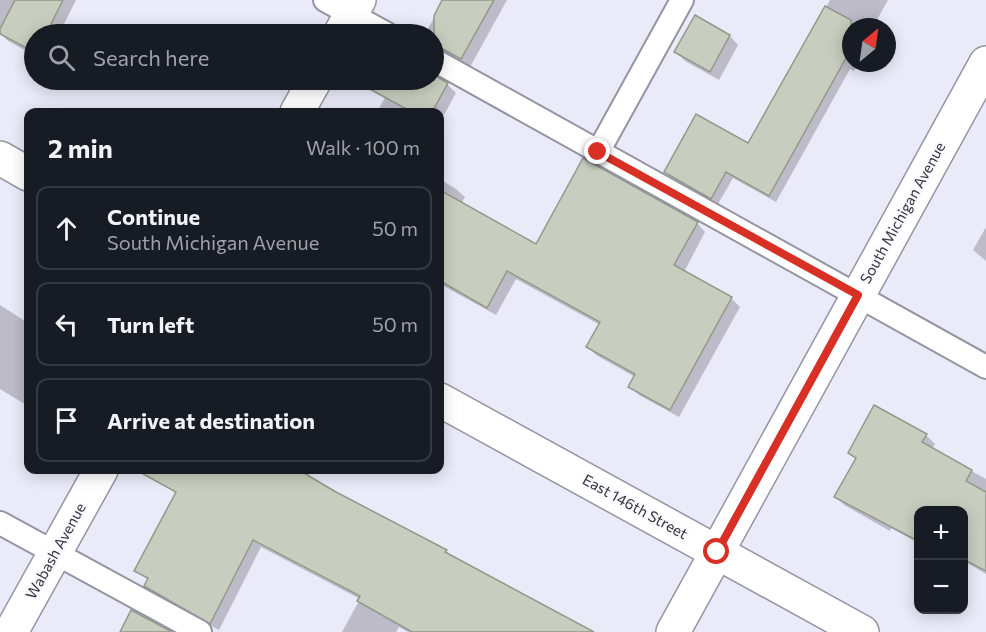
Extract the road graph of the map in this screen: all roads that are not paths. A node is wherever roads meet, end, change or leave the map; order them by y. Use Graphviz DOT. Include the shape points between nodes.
graph roads {
  1 [pos="682,0"];
  2 [pos="344,12"];
  3 [pos="367,24"];
  4 [pos="986,63"];
  5 [pos="444,66"];
  6 [pos="309,90"];
  7 [pos="299,108"];
  8 [pos="598,152"];
  9 [pos="0,158"];
  10 [pos="24,172"];
  11 [pos="858,295"];
  12 [pos="986,367"];
  13 [pos="444,402"];
  14 [pos="99,474"];
  15 [pos="0,523"];
  16 [pos="717,552"];
  17 [pos="55,553"];
  18 [pos="11,632"];
  19 [pos="200,632"];
  20 [pos="673,632"];
  21 [pos="862,632"];
  1 -- 8 [label="lane"];
  2 -- 3 [label="lane"];
  4 -- 11 [label="street, South Michigan Avenue"];
  5 -- 8 [label="lane"];
  6 -- 7 [label="street"];
  8 -- 11 [label="lane"];
  9 -- 10 [label="street"];
  11 -- 12 [label="lane"];
  11 -- 16 [label="street, South Michigan Avenue"];
  13 -- 16 [label="street, East 146th Street"];
  14 -- 17 [label="street, Wabash Avenue"];
  15 -- 17 [label="lane"];
  16 -- 20 [label="street, South Michigan Avenue"];
  16 -- 21 [label="street, East 146th Street"];
  17 -- 18 [label="street, Wabash Avenue"];
  17 -- 19 [label="lane"];
}
